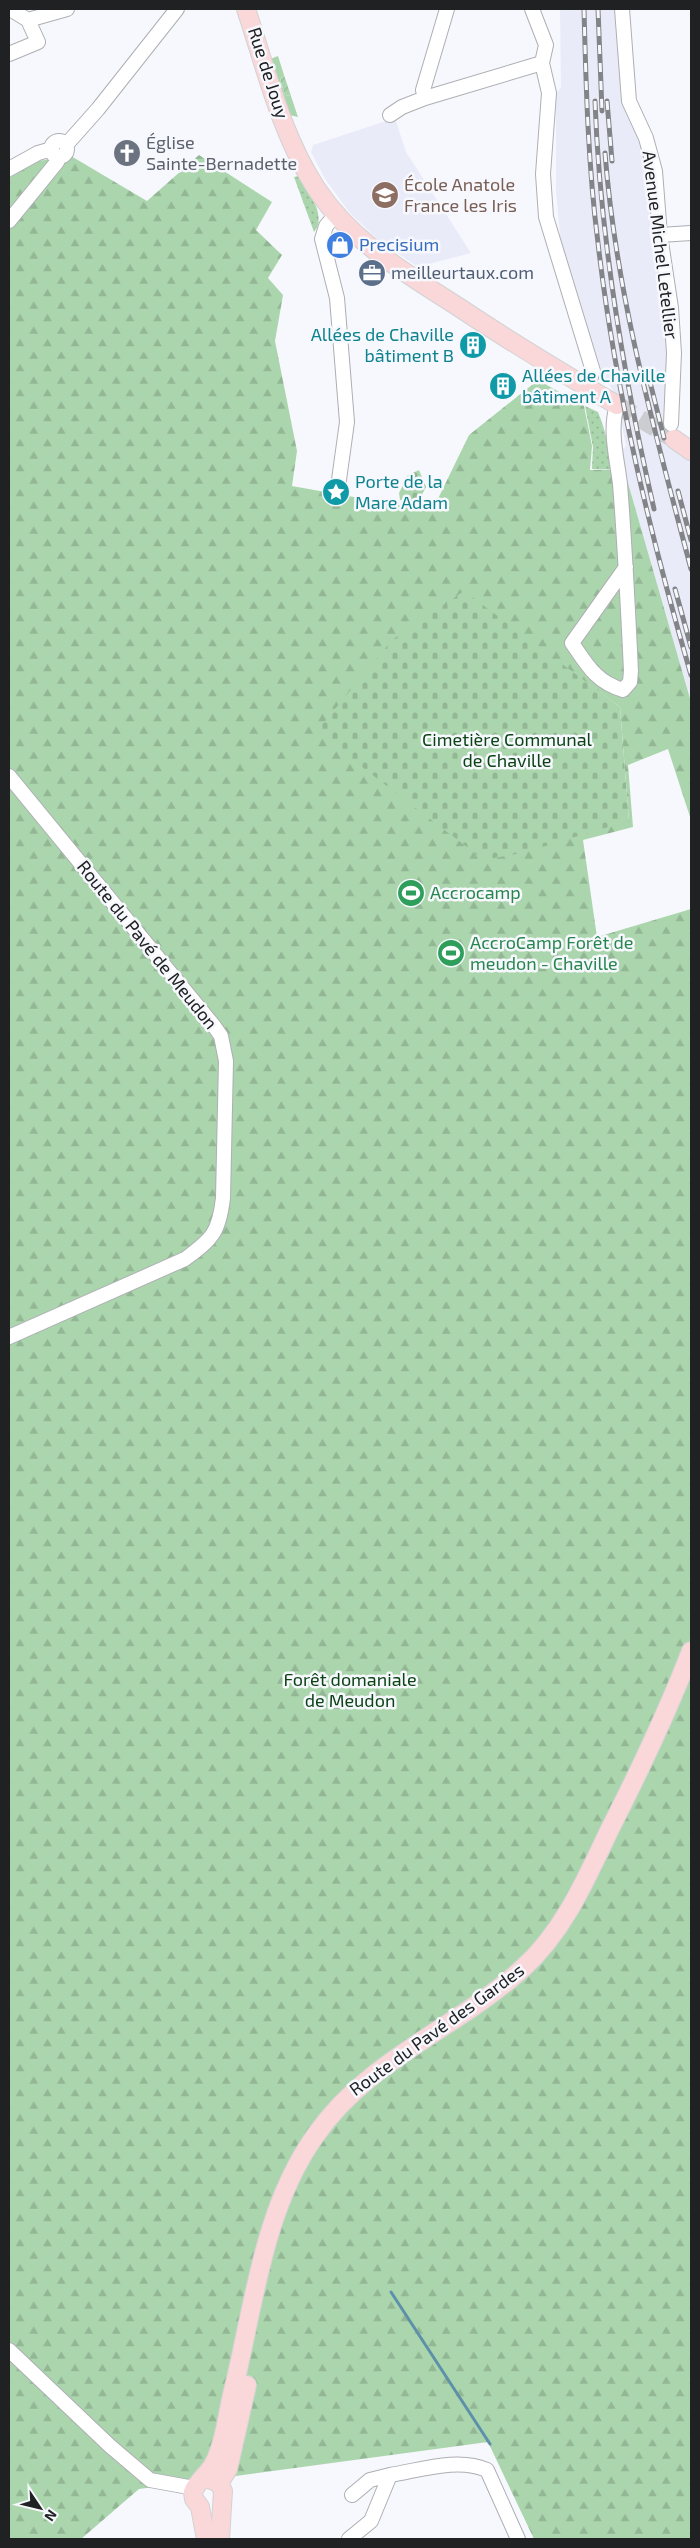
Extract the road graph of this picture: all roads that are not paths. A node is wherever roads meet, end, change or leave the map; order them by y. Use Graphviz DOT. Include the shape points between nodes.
graph roads {
  1 [pos="10,9"];
  2 [pos="67,9"];
  3 [pos="177,9"];
  4 [pos="246,9"];
  5 [pos="447,9"];
  6 [pos="622,9"];
  7 [pos="536,10"];
  8 [pos="28,20"];
  9 [pos="9,54"];
  10 [pos="542,63"];
  11 [pos="425,98"];
  12 [pos="390,115"];
  13 [pos="59,150"];
  14 [pos="9,170"];
  15 [pos="336,214"];
  16 [pos="9,221"];
  17 [pos="691,233"];
  18 [pos="660,235"];
  19 [pos="587,388"];
  20 [pos="617,406"];
  21 [pos="673,431"];
  22 [pos="691,450"];
  23 [pos="338,487"];
  24 [pos="626,567"];
  25 [pos="9,776"];
  26 [pos="9,1337"];
  27 [pos="691,1651"];
  28 [pos="691,1679"];
  29 [pos="9,2350"];
  30 [pos="390,2475"];
  31 [pos="206,2483"];
  32 [pos="352,2495"];
  33 [pos="221,2502"];
  34 [pos="200,2507"];
  35 [pos="357,2537"];
  36 [pos="206,2539"];
  37 [pos="220,2539"];
  38 [pos="518,2539"];
  1 -- 8 [label="street"];
  2 -- 8 [label="street"];
  3 -- 13 [label="street" via="98,109"];
  4 -- 15 [label="main road, Rue de Jouy" via="288,136 316,188"];
  5 -- 11 [label="street" via="423,90"];
  6 -- 18 [label="street, Avenue Michel Letellier" via="629,101 646,138 655,171"];
  7 -- 10 [label="street" via="546,45"];
  8 -- 9 [label="street" via="38,42"];
  10 -- 11 [label="street"];
  10 -- 19 [label="street" via="549,93 544,201 552,242 593,371"];
  11 -- 12 [label="street" via="402,106"];
  13 -- 14 [label="street" via="38,153"];
  13 -- 16 [label="street" via="57,162"];
  15 -- 19 [label="main road, Rue de Jouy" via="363,243 384,259"];
  15 -- 23 [label="street" via="326,226 322,239 337,298 346,413"];
  17 -- 18 [label="street"];
  18 -- 21 [label="street, Avenue Michel Letellier" via="674,353 670,414"];
  19 -- 20 [label="main road, Rue de Jouy"];
  20 -- 24 [label="street" via="613,430"];
  21 -- 22 [label="main road"];
  24 -- 24 [label="street" via="572,643 589,668 608,686 623,690 630,682 632,670"];
  25 -- 26 [label="street, Route du Pavé de Meudon" via="214,1026 221,1036 226,1061 223,1198 221,1216 209,1241 185,1259"];
  27 -- 31 [label="main road, Route du Pavé des Gardes" via="632,1787 576,1899 558,1927 526,1966 507,1982 367,2078 330,2116 302,2155 274,2219 216,2459"];
  28 -- 31 [label="main road, Route du Pavé des Gardes" via="658,1755 588,1897 559,1944 511,1994 382,2078 350,2107 318,2148 290,2202 279,2239 228,2469"];
  29 -- 31 [label="street" via="150,2480"];
  30 -- 32 [label="street" via="370,2480"];
  30 -- 35 [label="street" via="371,2521"];
  30 -- 38 [label="street" via="456,2464 474,2464 487,2470"];
  31 -- 33 [label="main road" via="223,2491"];
  31 -- 34 [label="main road" via="194,2499"];
  33 -- 34 [label="main road" via="211,2508"];
  33 -- 37 [label="main road"];
  34 -- 36 [label="main road"];
}
